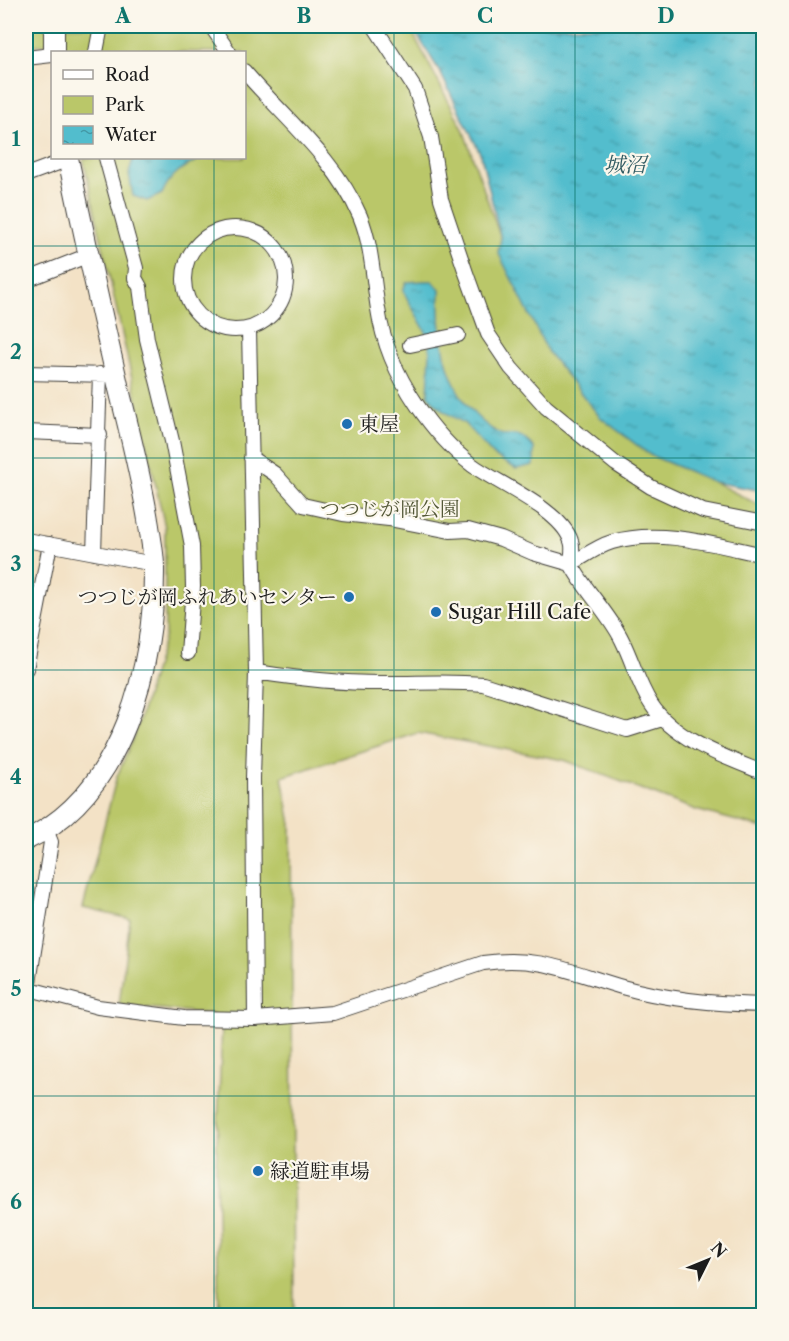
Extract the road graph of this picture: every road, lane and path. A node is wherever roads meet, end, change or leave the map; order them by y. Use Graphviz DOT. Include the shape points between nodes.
graph roads {
  1 [pos="54,26"];
  2 [pos="101,26"];
  3 [pos="211,26"];
  4 [pos="374,26"];
  5 [pos="53,51"];
  6 [pos="96,51"];
  7 [pos="228,51"];
  8 [pos="51,54"];
  9 [pos="26,58"];
  10 [pos="246,73"];
  11 [pos="66,159"];
  12 [pos="69,159"];
  13 [pos="106,159"];
  14 [pos="26,175"];
  15 [pos="89,255"];
  16 [pos="26,280"];
  17 [pos="249,329"];
  18 [pos="458,335"];
  19 [pos="410,345"];
  20 [pos="26,373"];
  21 [pos="108,375"];
  22 [pos="26,432"];
  23 [pos="100,435"];
  24 [pos="251,458"];
  25 [pos="764,524"];
  26 [pos="26,540"];
  27 [pos="50,544"];
  28 [pos="94,553"];
  29 [pos="764,555"];
  30 [pos="154,564"];
  31 [pos="571,564"];
  32 [pos="188,653"];
  33 [pos="26,669"];
  34 [pos="256,672"];
  35 [pos="662,719"];
  36 [pos="764,773"];
  37 [pos="46,830"];
  38 [pos="26,840"];
  39 [pos="27,989"];
  40 [pos="764,1005"];
  41 [pos="255,1019"];
  1 -- 5 [label="street"];
  2 -- 6 [label="street"];
  3 -- 7 [label="street"];
  4 -- 25 [label="street" via="415,90 431,137 441,199 466,273 488,334 511,369 546,407 651,487 703,511"];
  8 -- 9 [label="street"];
  10 -- 31 [label="street" via="318,151 360,217 390,355 416,404 439,434 471,464 548,514 566,531 572,543"];
  11 -- 14 [label="street"];
  12 -- 15 [label="street"];
  13 -- 32 [label="street" via="136,268 147,339 192,546"];
  15 -- 16 [label="street"];
  15 -- 21 [label="street"];
  17 -- 17 [label="street" via="263,323 280,304 287,282 285,265 266,237 232,228 215,232 200,241 189,255 184,272 185,290 202,319 232,331"];
  17 -- 24 [label="street"];
  18 -- 19 [label="street"];
  20 -- 21 [label="street"];
  21 -- 23 [label="street"];
  21 -- 30 [label="street" via="142,484"];
  22 -- 23 [label="street"];
  23 -- 28 [label="street"];
  24 -- 31 [label="street" via="275,474 303,505 450,531 468,530"];
  24 -- 34 [label="street"];
  26 -- 27 [label="street"];
  27 -- 28 [label="street"];
  27 -- 33 [label="street"];
  28 -- 30 [label="street"];
  29 -- 31 [label="street" via="647,536 610,542"];
  30 -- 37 [label="street" via="149,651 127,720 99,777"];
  31 -- 35 [label="street" via="622,639 634,674"];
  34 -- 35 [label="street" via="356,683 483,684 627,730"];
  34 -- 41 [label="street"];
  35 -- 36 [label="street" via="694,741"];
  37 -- 38 [label="street"];
  37 -- 39 [label="street" via="51,842"];
  39 -- 41 [label="street" via="120,1010 184,1018"];
  40 -- 41 [label="street" via="690,1001 623,987 536,961 506,960 483,963 333,1013"];
}
